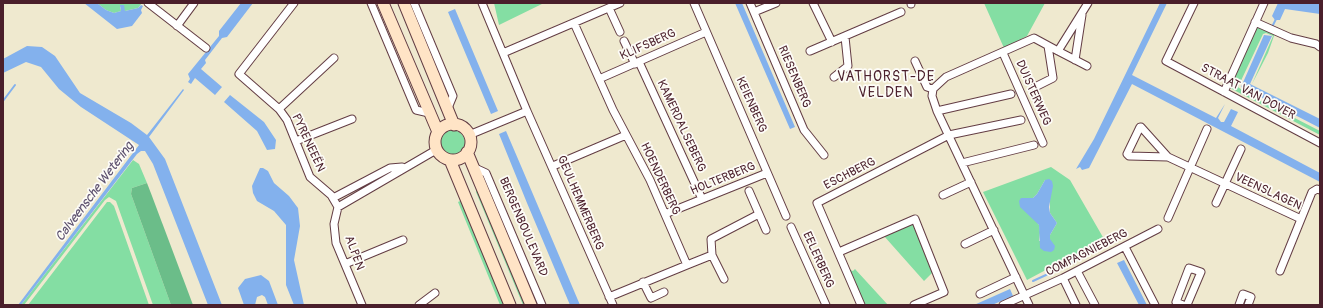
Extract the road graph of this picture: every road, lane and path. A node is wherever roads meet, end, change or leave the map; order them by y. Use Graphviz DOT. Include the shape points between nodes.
graph roads {
  1 [pos="148,3"];
  2 [pos="194,3"];
  3 [pos="294,3"];
  4 [pos="371,3"];
  5 [pos="383,3"];
  6 [pos="404,3"];
  7 [pos="414,3"];
  8 [pos="482,3"];
  9 [pos="620,3"];
  10 [pos="694,3"];
  11 [pos="750,3"];
  12 [pos="776,3"];
  13 [pos="813,3"];
  14 [pos="1088,3"];
  15 [pos="1194,3"];
  16 [pos="1262,4"];
  17 [pos="609,8"];
  18 [pos="1083,10"];
  19 [pos="754,12"];
  20 [pos="901,12"];
  21 [pos="1255,22"];
  22 [pos="574,24"];
  23 [pos="177,26"];
  24 [pos="620,32"];
  25 [pos="706,32"];
  26 [pos="845,36"];
  27 [pos="624,41"];
  28 [pos="832,42"];
  29 [pos="1048,46"];
  30 [pos="1320,47"];
  31 [pos="206,48"];
  32 [pos="810,51"];
  33 [pos="1058,51"];
  34 [pos="503,53"];
  35 [pos="1003,53"];
  36 [pos="334,58"];
  37 [pos="1075,60"];
  38 [pos="915,61"];
  39 [pos="637,63"];
  40 [pos="1087,66"];
  41 [pos="834,77"];
  42 [pos="599,79"];
  43 [pos="1035,87"];
  44 [pos="933,89"];
  45 [pos="1224,92"];
  46 [pos="1011,94"];
  47 [pos="448,108"];
  48 [pos="279,109"];
  49 [pos="527,111"];
  50 [pos="937,111"];
  51 [pos="429,114"];
  52 [pos="352,120"];
  53 [pos="1020,120"];
  54 [pos="454,125"];
  55 [pos="1207,129"];
  56 [pos="438,132"];
  57 [pos="469,135"];
  58 [pos="626,135"];
  59 [pos="949,136"];
  60 [pos="296,142"];
  61 [pos="1043,143"];
  62 [pos="1320,143"];
  63 [pos="1034,145"];
  64 [pos="1241,150"];
  65 [pos="432,151"];
  66 [pos="467,152"];
  67 [pos="824,155"];
  68 [pos="1168,157"];
  69 [pos="450,160"];
  70 [pos="962,163"];
  71 [pos="553,166"];
  72 [pos="404,167"];
  73 [pos="472,167"];
  74 [pos="1191,168"];
  75 [pos="767,173"];
  76 [pos="972,182"];
  77 [pos="1225,184"];
  78 [pos="1320,190"];
  79 [pos="749,191"];
  80 [pos="943,195"];
  81 [pos="333,198"];
  82 [pos="702,199"];
  83 [pos="1216,203"];
  84 [pos="338,207"];
  85 [pos="665,214"];
  86 [pos="759,214"];
  87 [pos="786,216"];
  88 [pos="1168,218"];
  89 [pos="1301,219"];
  90 [pos="791,227"];
  91 [pos="1158,229"];
  92 [pos="766,230"];
  93 [pos="994,230"];
  94 [pos="403,240"];
  95 [pos="965,244"];
  96 [pos="1125,247"];
  97 [pos="839,252"];
  98 [pos="712,255"];
  99 [pos="345,264"];
  100 [pos="687,265"];
  101 [pos="1077,271"];
  102 [pos="1280,271"];
  103 [pos="1016,277"];
  104 [pos="1063,278"];
  105 [pos="724,279"];
  106 [pos="643,282"];
  107 [pos="664,292"];
  108 [pos="435,293"];
  109 [pos="980,294"];
  110 [pos="1025,295"];
  111 [pos="609,297"];
  112 [pos="823,304"];
  113 [pos="362,305"];
  114 [pos="419,305"];
  115 [pos="510,305"];
  116 [pos="531,305"];
  117 [pos="542,305"];
  118 [pos="613,305"];
  119 [pos="861,305"];
  120 [pos="914,305"];
  121 [pos="1003,305"];
  122 [pos="1029,305"];
  123 [pos="1076,305"];
  124 [pos="1095,305"];
  125 [pos="1155,305"];
  126 [pos="1183,305"];
  127 [pos="1239,305"];
  128 [pos="1248,305"];
  1 -- 23 [label="street"];
  2 -- 23 [label="street"];
  3 -- 48 [label="street, PYRENEEËN" via="239,74"];
  4 -- 51 [label="street" via="416,110"];
  5 -- 51 [label="main road"];
  6 -- 47 [label="main road"];
  7 -- 47 [label="street" via="454,96"];
  8 -- 34 [label="street, GEULHEMMERBERG"];
  9 -- 17 [label="street"];
  10 -- 25 [label="street, KEIENBERG"];
  11 -- 19 [label="street, RIESENBERG"];
  12 -- 19 [label="street"];
  13 -- 28 [label="street"];
  14 -- 18 [label="street"];
  15 -- 45 [label="street, STRAAT VAN DOVER" via="1166,61"];
  16 -- 21 [label="street"];
  17 -- 22 [label="street"];
  17 -- 24 [label="street"];
  18 -- 33 [label="street"];
  18 -- 37 [label="street"];
  19 -- 67 [label="street, RIESENBERG" via="804,130"];
  20 -- 26 [label="street"];
  21 -- 30 [label="street"];
  21 -- 45 [label="street"];
  22 -- 34 [label="street"];
  22 -- 42 [label="street, HOENDERBERG"];
  23 -- 31 [label="street"];
  25 -- 39 [label="street, KLIFSBERG"];
  25 -- 75 [label="street, KEIENBERG"];
  26 -- 28 [label="street"];
  26 -- 41 [label="street" via="848,66"];
  27 -- 39 [label="street, KAMERDALSEBERG"];
  28 -- 32 [label="street"];
  29 -- 33 [label="street"];
  29 -- 35 [label="street" via="1034,38"];
  29 -- 43 [label="street" via="1053,78"];
  33 -- 37 [label="street"];
  34 -- 49 [label="street, GEULHEMMERBERG"];
  35 -- 44 [label="street" via="946,77"];
  35 -- 61 [label="street, DUISTERWEG"];
  36 -- 48 [label="street"];
  37 -- 40 [label="street"];
  38 -- 44 [label="street" via="927,87"];
  39 -- 42 [label="street, KLIFSBERG"];
  39 -- 82 [label="street, KAMERDALSEBERG"];
  42 -- 58 [label="street, HOENDERBERG"];
  44 -- 50 [label="street" via="932,96"];
  45 -- 62 [label="street, STRAAT VAN DOVER"];
  46 -- 50 [label="street"];
  47 -- 54 [label="main road"];
  48 -- 60 [label="street, PYRENEEËN" via="287,120"];
  49 -- 57 [label="street"];
  49 -- 71 [label="street, GEULHEMMERBERG"];
  50 -- 59 [label="street"];
  51 -- 56 [label="main road"];
  52 -- 60 [label="street"];
  53 -- 59 [label="street"];
  54 -- 56 [label="main road" via="444,126"];
  54 -- 57 [label="main road" via="464,128"];
  55 -- 74 [label="street"];
  56 -- 65 [label="main road"];
  57 -- 66 [label="main road"];
  58 -- 71 [label="street"];
  58 -- 85 [label="street, HOENDERBERG"];
  59 -- 70 [label="street"];
  59 -- 97 [label="street, ESCHBERG" via="817,203"];
  60 -- 81 [label="street, PYRENEEËN" via="310,177"];
  63 -- 70 [label="street"];
  64 -- 77 [label="street, VEENSLAGEN"];
  65 -- 69 [label="main road"];
  65 -- 72 [label="street"];
  66 -- 69 [label="main road" via="461,158"];
  66 -- 73 [label="main road, BERGENBOULEVARD"];
  68 -- 68 [label="street, VEENSLAGEN" via="1140,127 1127,154 1129,156"];
  68 -- 74 [label="street, VEENSLAGEN"];
  69 -- 115 [label="main road"];
  70 -- 76 [label="street"];
  71 -- 111 [label="street, GEULHEMMERBERG"];
  72 -- 81 [label="street" via="390,168"];
  72 -- 84 [label="street"];
  73 -- 116 [label="main road, BERGENBOULEVARD"];
  73 -- 117 [label="street, BERGENBOULEVARD" via="486,173"];
  74 -- 77 [label="street, VEENSLAGEN"];
  74 -- 88 [label="street"];
  75 -- 82 [label="street, HOLTERBERG"];
  75 -- 87 [label="street, KEIENBERG"];
  76 -- 80 [label="street"];
  76 -- 93 [label="street"];
  77 -- 83 [label="street, VEENSLAGEN"];
  77 -- 89 [label="street, VEENSLAGEN"];
  78 -- 89 [label="street, VEENSLAGEN" via="1312,192"];
  79 -- 86 [label="street"];
  81 -- 84 [label="street, PYRENEEËN"];
  82 -- 85 [label="street, HOLTERBERG"];
  84 -- 99 [label="street, ALPEN" via="334,224 336,243"];
  85 -- 100 [label="street, HOENDERBERG"];
  86 -- 92 [label="street"];
  86 -- 98 [label="street" via="710,239"];
  89 -- 102 [label="street, VEENSLAGEN"];
  90 -- 112 [label="street, EELERBERG"];
  91 -- 96 [label="street, COMPAGNIEBERG"];
  93 -- 95 [label="street"];
  93 -- 103 [label="street"];
  94 -- 99 [label="street"];
  96 -- 101 [label="street, COMPAGNIEBERG"];
  96 -- 125 [label="street"];
  97 -- 119 [label="street, ESCHBERG"];
  97 -- 120 [label="street" via="915,219 944,292"];
  98 -- 100 [label="street"];
  98 -- 105 [label="street"];
  99 -- 113 [label="street, ALPEN"];
  100 -- 106 [label="street"];
  101 -- 104 [label="street, COMPAGNIEBERG"];
  101 -- 124 [label="street"];
  103 -- 109 [label="street"];
  103 -- 110 [label="street"];
  104 -- 110 [label="street, COMPAGNIEBERG"];
  104 -- 123 [label="street"];
  106 -- 107 [label="street" via="651,298"];
  106 -- 111 [label="street"];
  108 -- 114 [label="street"];
  110 -- 121 [label="street, COMPAGNIEBERG"];
  110 -- 122 [label="street"];
  111 -- 118 [label="street, GEULHEMMERBERG"];
  126 -- 126 [label="street" via="1200,272 1190,268 1176,302"];
  127 -- 128 [label="street" via="1243,294 1251,297"];
}
